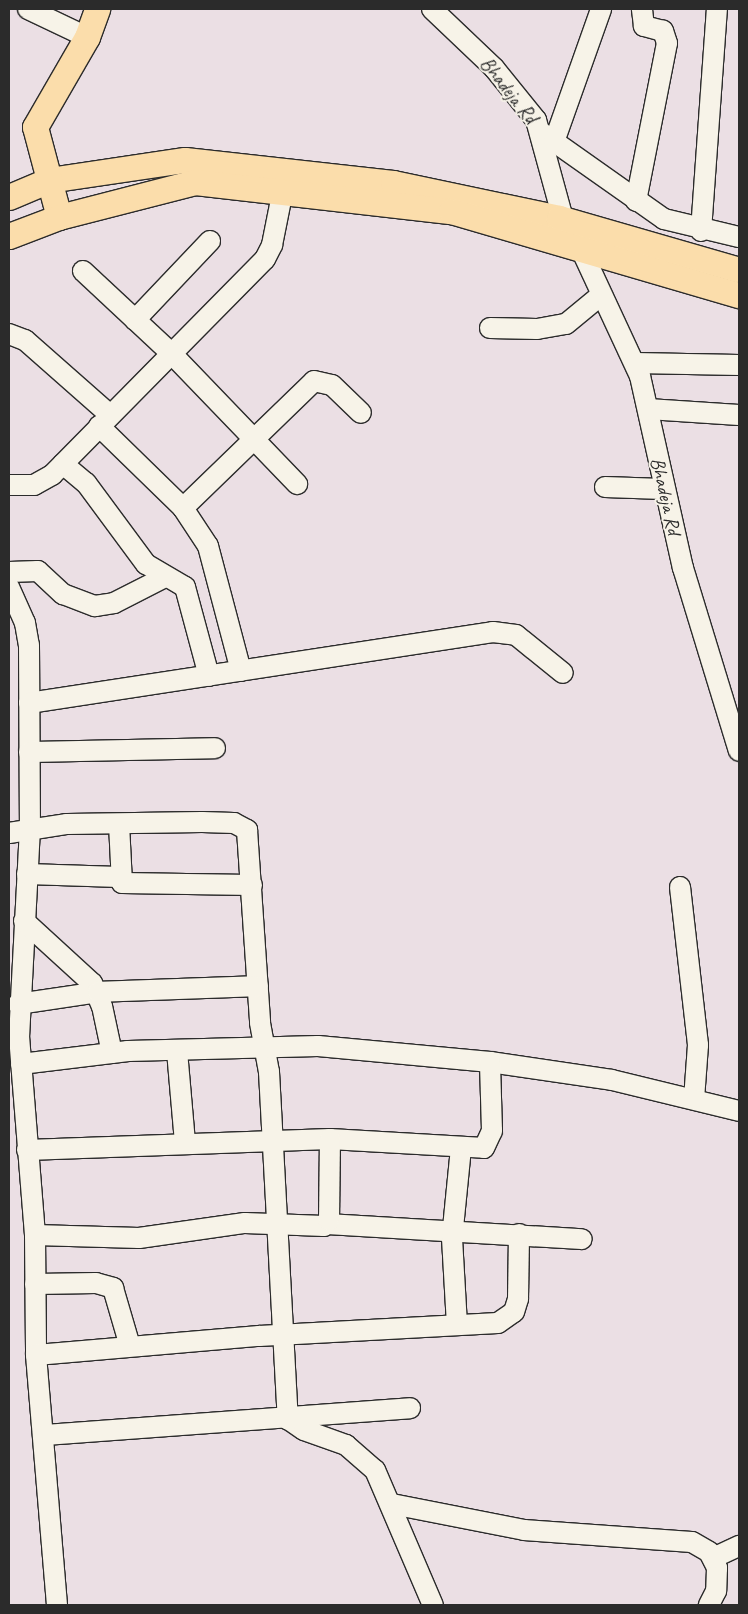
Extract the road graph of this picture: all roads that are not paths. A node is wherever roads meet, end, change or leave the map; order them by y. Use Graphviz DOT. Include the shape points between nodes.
graph roads {
  1 [pos="28,9"];
  2 [pos="96,9"];
  3 [pos="432,9"];
  4 [pos="601,9"];
  5 [pos="642,9"];
  6 [pos="717,9"];
  7 [pos="87,37"];
  8 [pos="548,137"];
  9 [pos="49,180"];
  10 [pos="283,190"];
  11 [pos="9,197"];
  12 [pos="636,201"];
  13 [pos="59,217"];
  14 [pos="563,219"];
  15 [pos="701,230"];
  16 [pos="9,236"];
  17 [pos="739,237"];
  18 [pos="210,241"];
  19 [pos="580,247"];
  20 [pos="739,270"];
  21 [pos="83,271"];
  22 [pos="739,295"];
  23 [pos="600,296"];
  24 [pos="135,320"];
  25 [pos="490,328"];
  26 [pos="9,334"];
  27 [pos="171,353"];
  28 [pos="635,363"];
  29 [pos="739,365"];
  30 [pos="648,409"];
  31 [pos="361,413"];
  32 [pos="739,415"];
  33 [pos="104,420"];
  34 [pos="253,438"];
  35 [pos="63,464"];
  36 [pos="297,484"];
  37 [pos="9,485"];
  38 [pos="605,487"];
  39 [pos="663,489"];
  40 [pos="183,508"];
  41 [pos="9,572"];
  42 [pos="166,577"];
  43 [pos="9,587"];
  44 [pos="240,671"];
  45 [pos="563,672"];
  46 [pos="209,676"];
  47 [pos="29,703"];
  48 [pos="215,748"];
  49 [pos="739,751"];
  50 [pos="29,752"];
  51 [pos="119,824"];
  52 [pos="30,828"];
  53 [pos="9,833"];
  54 [pos="27,874"];
  55 [pos="119,877"];
  56 [pos="252,885"];
  57 [pos="680,886"];
  58 [pos="24,921"];
  59 [pos="258,986"];
  60 [pos="98,992"];
  61 [pos="18,1004"];
  62 [pos="263,1046"];
  63 [pos="177,1050"];
  64 [pos="112,1053"];
  65 [pos="490,1062"];
  66 [pos="21,1064"];
  67 [pos="694,1099"];
  68 [pos="739,1111"];
  69 [pos="330,1139"];
  70 [pos="272,1140"];
  71 [pos="185,1142"];
  72 [pos="460,1148"];
  73 [pos="27,1150"];
  74 [pos="328,1224"];
  75 [pos="276,1226"];
  76 [pos="453,1229"];
  77 [pos="519,1234"];
  78 [pos="35,1235"];
  79 [pos="582,1239"];
  80 [pos="35,1284"];
  81 [pos="457,1325"];
  82 [pos="282,1334"];
  83 [pos="130,1346"];
  84 [pos="36,1355"];
  85 [pos="410,1408"];
  86 [pos="288,1419"];
  87 [pos="45,1435"];
  88 [pos="392,1504"];
  89 [pos="739,1546"];
  90 [pos="713,1558"];
  91 [pos="57,1605"];
  92 [pos="433,1605"];
  93 [pos="709,1605"];
  1 -- 7 [label="street"];
  2 -- 7 [label="main road"];
  3 -- 8 [label="street, Bhadeja Rd" via="494,68"];
  4 -- 8 [label="street"];
  5 -- 12 [label="street" via="644,26 663,31 667,43"];
  6 -- 15 [label="street"];
  7 -- 9 [label="main road" via="36,127"];
  8 -- 12 [label="street"];
  8 -- 14 [label="street, Bhadeja Rd"];
  9 -- 11 [label="main road"];
  9 -- 13 [label="main road"];
  9 -- 14 [label="main road" via="185,160 393,183"];
  10 -- 13 [label="main road" via="195,182"];
  10 -- 19 [label="main road" via="451,211"];
  10 -- 27 [label="street" via="271,250"];
  12 -- 15 [label="street" via="664,219"];
  13 -- 16 [label="main road"];
  14 -- 20 [label="main road"];
  15 -- 17 [label="street"];
  18 -- 24 [label="street"];
  19 -- 22 [label="main road"];
  19 -- 23 [label="street, Bhadeja Rd"];
  21 -- 24 [label="street"];
  23 -- 25 [label="street" via="566,324 537,329"];
  23 -- 28 [label="street, Bhadeja Rd"];
  24 -- 27 [label="street"];
  26 -- 33 [label="street" via="25,340"];
  27 -- 33 [label="street"];
  27 -- 34 [label="street"];
  28 -- 29 [label="street"];
  28 -- 30 [label="street, Bhadeja Rd"];
  30 -- 32 [label="street"];
  30 -- 39 [label="street, Bhadeja Rd"];
  31 -- 34 [label="street" via="332,385 314,381"];
  33 -- 35 [label="street"];
  33 -- 40 [label="street"];
  34 -- 36 [label="street"];
  34 -- 40 [label="street"];
  35 -- 37 [label="street" via="34,485"];
  35 -- 42 [label="street" via="86,483 146,564"];
  38 -- 39 [label="street"];
  39 -- 49 [label="street, Bhadeja Rd"];
  40 -- 44 [label="street" via="213,557"];
  41 -- 42 [label="street" via="38,571 73,600 95,606 114,603"];
  42 -- 46 [label="street" via="185,587"];
  43 -- 47 [label="street" via="25,623"];
  44 -- 45 [label="street" via="502,632 516,635"];
  44 -- 46 [label="street"];
  46 -- 47 [label="street"];
  47 -- 50 [label="street"];
  48 -- 50 [label="street"];
  50 -- 52 [label="street"];
  51 -- 52 [label="street"];
  51 -- 55 [label="street"];
  51 -- 56 [label="street" via="242,825 249,839"];
  52 -- 53 [label="street"];
  52 -- 54 [label="street"];
  54 -- 55 [label="street"];
  54 -- 58 [label="street"];
  55 -- 56 [label="street" via="122,884"];
  56 -- 59 [label="street"];
  57 -- 67 [label="street" via="698,1045"];
  58 -- 60 [label="street"];
  58 -- 61 [label="street"];
  59 -- 60 [label="street"];
  59 -- 62 [label="street"];
  60 -- 61 [label="street"];
  60 -- 64 [label="street"];
  61 -- 66 [label="street"];
  62 -- 63 [label="street"];
  62 -- 65 [label="street" via="318,1046"];
  62 -- 70 [label="street"];
  63 -- 64 [label="street"];
  63 -- 71 [label="street"];
  64 -- 66 [label="street"];
  65 -- 67 [label="street" via="612,1080"];
  65 -- 72 [label="street" via="490,1143 484,1148"];
  66 -- 73 [label="street"];
  67 -- 68 [label="street"];
  69 -- 70 [label="street"];
  69 -- 72 [label="street"];
  69 -- 74 [label="street"];
  70 -- 71 [label="street"];
  70 -- 75 [label="street"];
  71 -- 73 [label="street"];
  72 -- 76 [label="street"];
  73 -- 78 [label="street"];
  74 -- 75 [label="street"];
  74 -- 76 [label="street"];
  75 -- 78 [label="street" via="245,1223 139,1238"];
  75 -- 82 [label="street"];
  76 -- 77 [label="street"];
  76 -- 81 [label="street"];
  77 -- 79 [label="street"];
  77 -- 81 [label="street" via="520,1284 514,1312 498,1323"];
  78 -- 80 [label="street"];
  80 -- 83 [label="street" via="96,1283 113,1288"];
  80 -- 84 [label="street"];
  81 -- 82 [label="street"];
  82 -- 83 [label="street"];
  82 -- 86 [label="street"];
  83 -- 84 [label="street"];
  84 -- 87 [label="street"];
  85 -- 86 [label="street"];
  86 -- 87 [label="street"];
  86 -- 88 [label="street" via="360,1455 383,1482"];
  87 -- 91 [label="street"];
  88 -- 90 [label="street" via="524,1530 685,1540 701,1545"];
  88 -- 92 [label="street"];
  89 -- 90 [label="street"];
  90 -- 93 [label="street" via="718,1580"];
}
